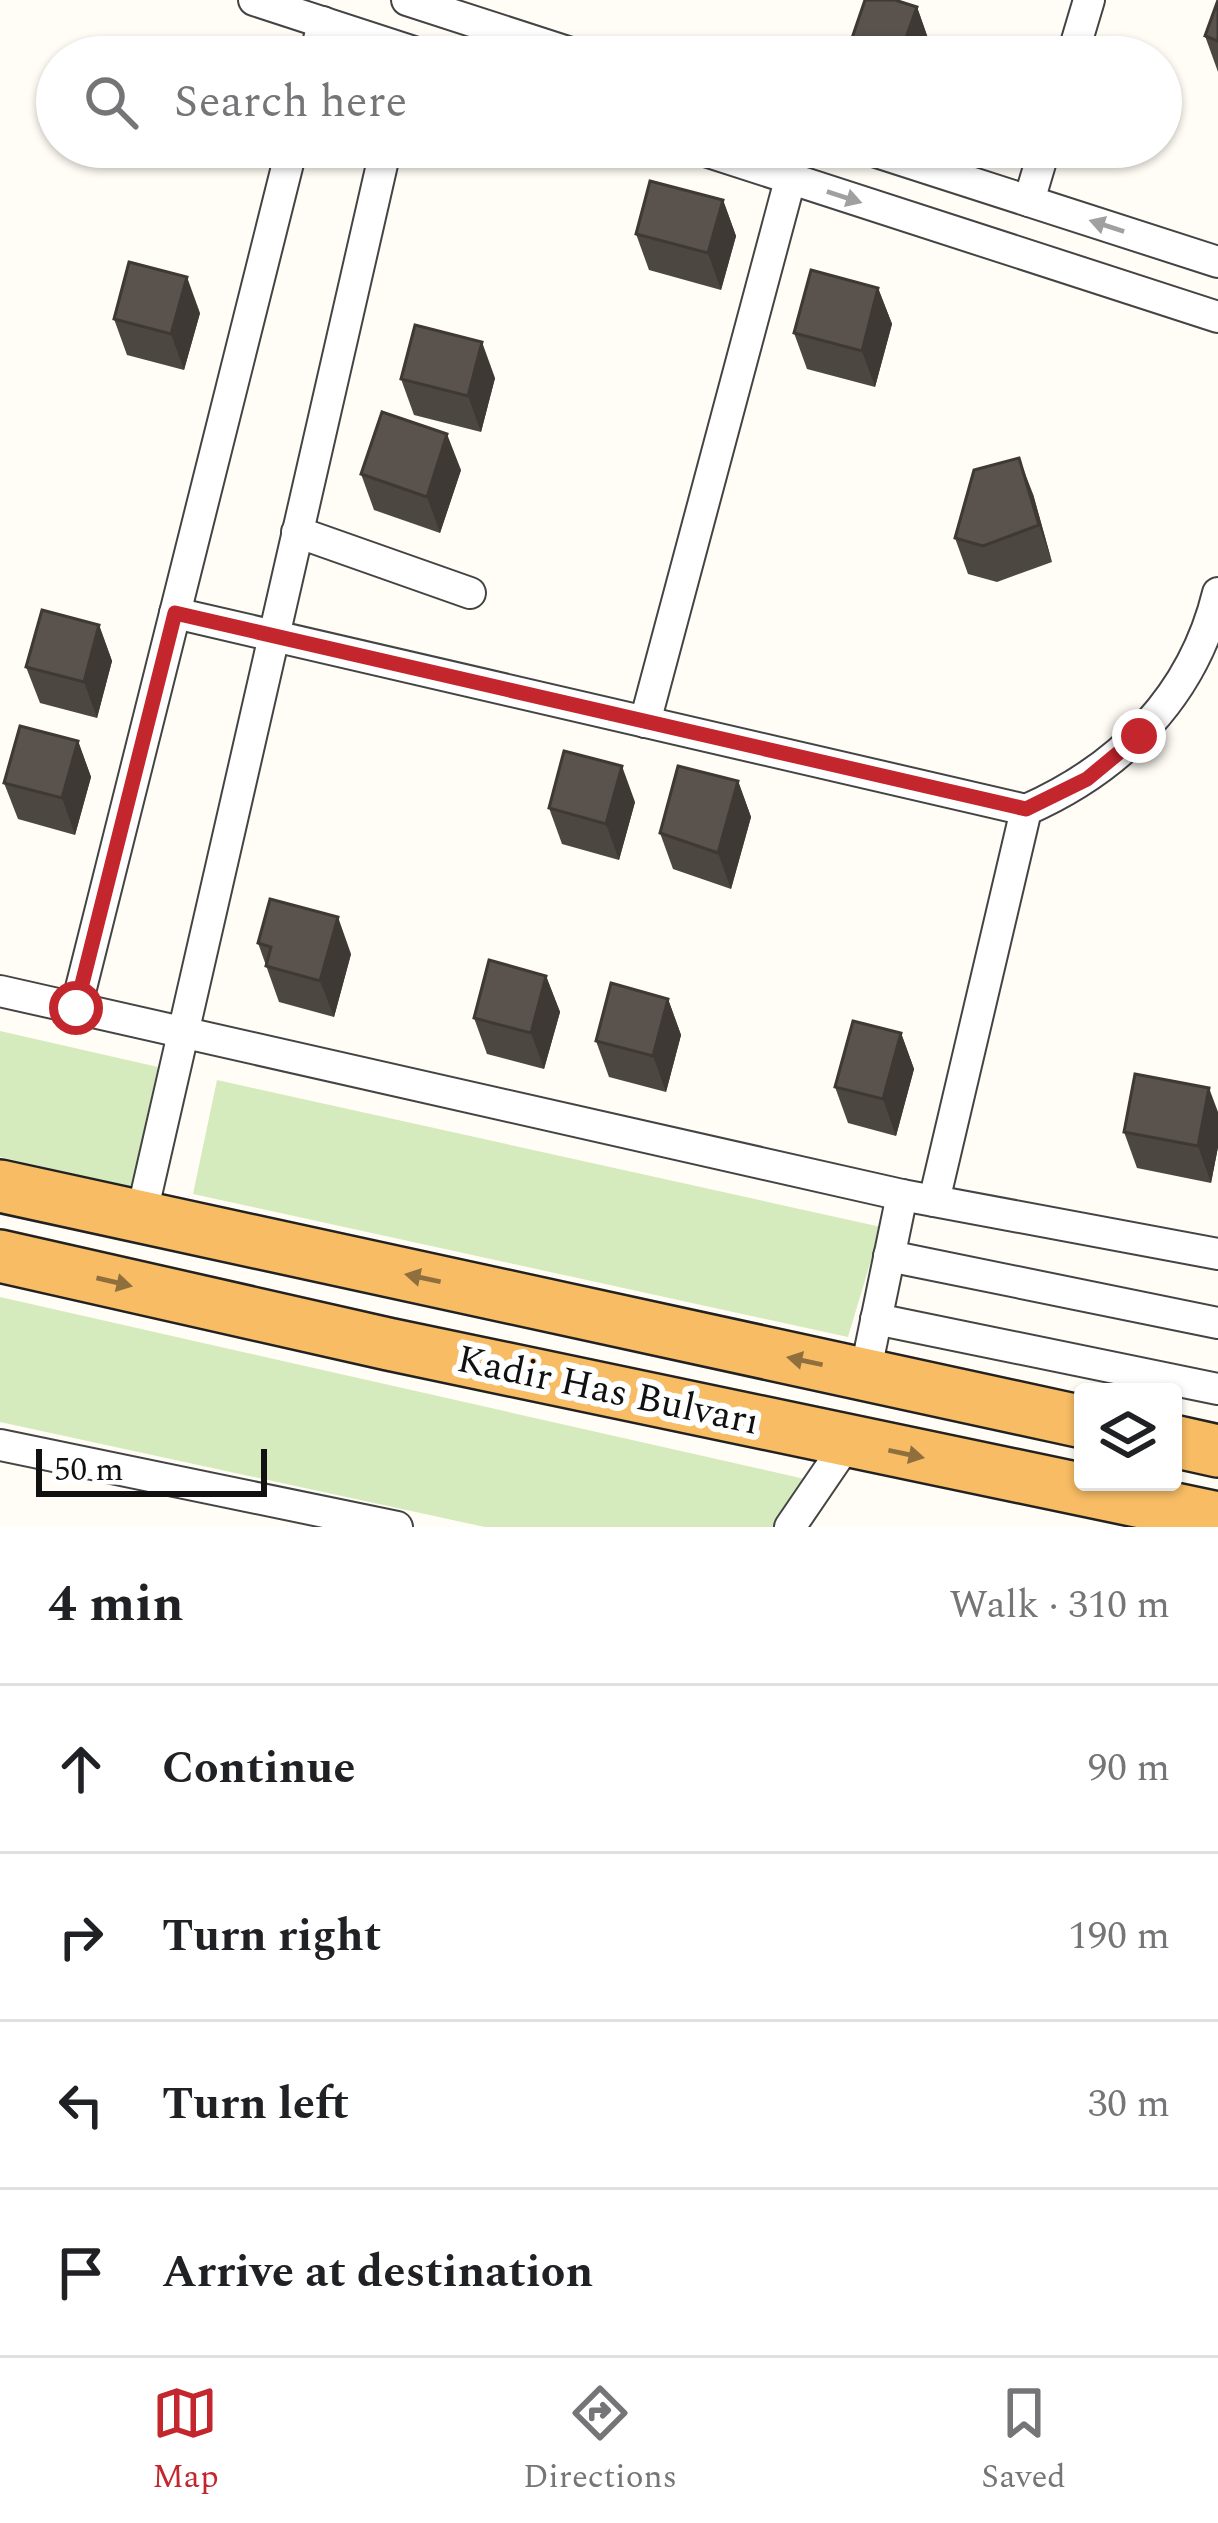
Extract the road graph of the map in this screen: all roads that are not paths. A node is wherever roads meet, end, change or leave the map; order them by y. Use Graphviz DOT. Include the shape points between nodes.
graph roads {
  1 [pos="254,0"];
  2 [pos="406,0"];
  3 [pos="1089,0"];
  4 [pos="323,22"];
  5 [pos="319,36"];
  6 [pos="362,36"];
  7 [pos="518,36"];
  8 [pos="1078,36"];
  9 [pos="287,168"];
  10 [pos="381,168"];
  11 [pos="755,168"];
  12 [pos="926,168"];
  13 [pos="1039,168"];
  14 [pos="790,180"];
  15 [pos="1029,201"];
  16 [pos="1218,262"];
  17 [pos="1218,316"];
  18 [pos="297,532"];
  19 [pos="1218,592"];
  20 [pos="470,593"];
  21 [pos="175,613"];
  22 [pos="273,636"];
  23 [pos="645,722"];
  24 [pos="1026,809"];
  25 [pos="0,991"];
  26 [pos="76,1008"];
  27 [pos="180,1032"];
  28 [pos="0,1186"];
  29 [pos="902,1195"];
  30 [pos="934,1201"];
  31 [pos="141,1216"];
  32 [pos="1218,1254"];
  33 [pos="0,1256"];
  34 [pos="890,1256"];
  35 [pos="876,1319"];
  36 [pos="1218,1323"];
  37 [pos="865,1374"];
  38 [pos="1218,1389"];
  39 [pos="1074,1420"];
  40 [pos="848,1442"];
  41 [pos="1182,1444"];
  42 [pos="0,1445"];
  43 [pos="1218,1451"];
  44 [pos="1218,1518"];
  45 [pos="397,1527"];
  46 [pos="790,1527"];
  1 -- 4 [label="street"];
  2 -- 7 [label="street"];
  3 -- 8 [label="street"];
  4 -- 5 [label="street"];
  4 -- 6 [label="street"];
  9 -- 21 [label="street"];
  10 -- 18 [label="street"];
  11 -- 14 [label="street"];
  12 -- 15 [label="street"];
  13 -- 15 [label="street"];
  14 -- 17 [label="street, one-way"];
  14 -- 23 [label="street"];
  16 -- 15 [label="street, one-way"];
  18 -- 20 [label="street"];
  18 -- 22 [label="street"];
  19 -- 24 [label="street" via="1200,648 1150,723 1087,779"];
  21 -- 22 [label="street"];
  21 -- 26 [label="street"];
  22 -- 23 [label="street"];
  22 -- 27 [label="street"];
  23 -- 24 [label="street"];
  24 -- 30 [label="street"];
  25 -- 26 [label="street"];
  26 -- 27 [label="street"];
  27 -- 29 [label="street"];
  27 -- 31 [label="street"];
  28 -- 31 [label="highway, Kadir Has Bulvarı"];
  29 -- 30 [label="street"];
  29 -- 34 [label="street"];
  30 -- 32 [label="street"];
  37 -- 31 [label="highway, Kadir Has Bulvarı, one-way"];
  33 -- 40 [label="highway, Kadir Has Bulvarı, one-way"];
  34 -- 35 [label="street"];
  34 -- 36 [label="street"];
  35 -- 37 [label="street"];
  35 -- 38 [label="street"];
  37 -- 39 [label="highway, Kadir Has Bulvarı"];
  40 -- 44 [label="highway, Kadir Has Bulvarı, one-way"];
  40 -- 46 [label="street"];
  41 -- 43 [label="highway"];
  42 -- 45 [label="street"];
}
